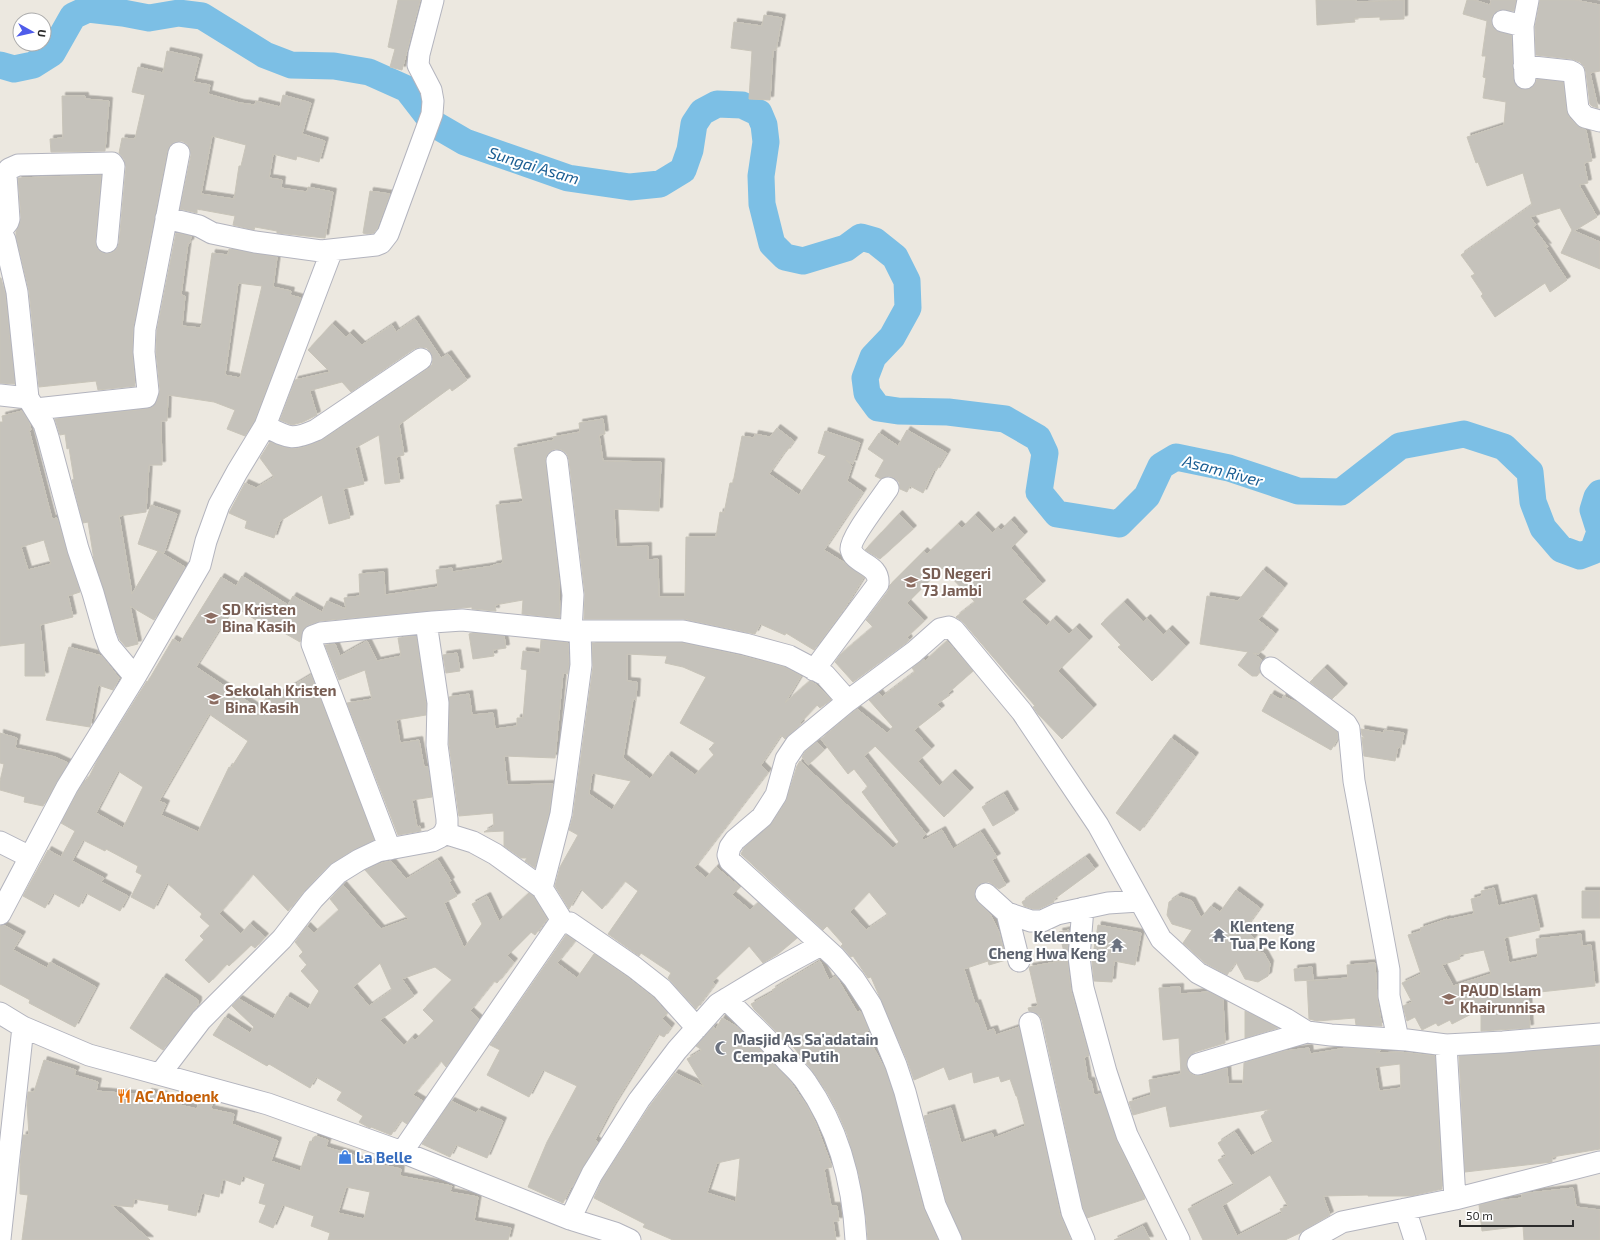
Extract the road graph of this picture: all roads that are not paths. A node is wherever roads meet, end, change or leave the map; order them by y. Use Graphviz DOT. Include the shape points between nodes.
graph roads {
  1 [pos="433,0"];
  2 [pos="1528,0"];
  3 [pos="1600,102"];
  4 [pos="1600,112"];
  5 [pos="1600,121"];
  6 [pos="179,153"];
  7 [pos="166,218"];
  8 [pos="0,230"];
  9 [pos="107,242"];
  10 [pos="332,250"];
  11 [pos="421,359"];
  12 [pos="0,395"];
  13 [pos="32,403"];
  14 [pos="265,426"];
  15 [pos="556,461"];
  16 [pos="888,488"];
  17 [pos="433,622"];
  18 [pos="575,631"];
  19 [pos="1271,668"];
  20 [pos="814,670"];
  21 [pos="135,677"];
  22 [pos="848,701"];
  23 [pos="444,834"];
  24 [pos="0,842"];
  25 [pos="390,849"];
  26 [pos="30,857"];
  27 [pos="542,888"];
  28 [pos="986,894"];
  29 [pos="1139,901"];
  30 [pos="1083,908"];
  31 [pos="1007,913"];
  32 [pos="0,914"];
  33 [pos="563,922"];
  34 [pos="821,945"];
  35 [pos="1019,961"];
  36 [pos="726,999"];
  37 [pos="0,1013"];
  38 [pos="1030,1023"];
  39 [pos="23,1027"];
  40 [pos="697,1028"];
  41 [pos="1307,1032"];
  42 [pos="1600,1034"];
  43 [pos="1398,1039"];
  44 [pos="1446,1045"];
  45 [pos="1198,1064"];
  46 [pos="160,1074"];
  47 [pos="402,1152"];
  48 [pos="1600,1162"];
  49 [pos="1455,1199"];
  50 [pos="1405,1209"];
  51 [pos="570,1219"];
  52 [pos="618,1238"];
  53 [pos="0,1239"];
  54 [pos="856,1240"];
  55 [pos="951,1240"];
  56 [pos="1084,1240"];
  57 [pos="1179,1240"];
  58 [pos="1310,1240"];
  59 [pos="1415,1240"];
  1 -- 10 [label="street" via="418,65 431,90 432,114 388,234 376,245"];
  2 -- 5 [label="street" via="1513,24 1524,72 1574,73 1578,109 1585,117"];
  3 -- 4 [label="street"];
  6 -- 7 [label="street"];
  7 -- 10 [label="street" via="199,226 212,233 254,242 321,251"];
  7 -- 13 [label="street" via="145,329 144,352 148,391 146,396"];
  8 -- 9 [label="street" via="9,218 6,174 9,169 18,165 112,163 114,166"];
  8 -- 13 [label="street" via="5,240 17,292"];
  10 -- 14 [label="street"];
  11 -- 14 [label="street" via="316,430 300,437 289,438"];
  12 -- 13 [label="street"];
  13 -- 21 [label="street" via="44,424 104,635 109,646"];
  14 -- 21 [label="street" via="219,505 200,565"];
  15 -- 18 [label="street" via="573,595"];
  16 -- 20 [label="street" via="855,536 851,546 857,557 875,571 878,584"];
  17 -- 18 [label="street" via="462,620"];
  17 -- 23 [label="street" via="427,629 438,703 437,745 447,826"];
  17 -- 25 [label="street" via="321,633 313,636 311,640"];
  18 -- 20 [label="street" via="683,631 789,656"];
  18 -- 27 [label="street" via="581,665 561,814"];
  19 -- 43 [label="street" via="1346,724 1349,729 1354,781 1389,970 1389,996"];
  20 -- 22 [label="street" via="825,675"];
  21 -- 26 [label="street" via="67,787"];
  22 -- 29 [label="street" via="914,652 940,629 949,627 954,630 1022,712 1098,825"];
  22 -- 34 [label="street" via="796,744 786,759 776,795 762,817 734,840 728,855 730,862"];
  23 -- 25 [label="street" via="432,841"];
  23 -- 27 [label="street" via="473,842 495,854"];
  24 -- 26 [label="street"];
  25 -- 46 [label="street" via="378,851 338,873 313,899 282,939 201,1020"];
  26 -- 32 [label="street"];
  27 -- 33 [label="street"];
  28 -- 31 [label="street"];
  29 -- 30 [label="street"];
  29 -- 41 [label="street" via="1161,939 1198,973"];
  30 -- 31 [label="street" via="1057,914 1042,921 1031,921"];
  30 -- 57 [label="street" via="1079,957 1082,988 1106,1072 1127,1136"];
  31 -- 35 [label="street"];
  33 -- 40 [label="street" via="570,923 662,989"];
  33 -- 47 [label="street" via="558,925"];
  34 -- 36 [label="street"];
  34 -- 55 [label="street" via="854,979 871,1005 896,1065 935,1205"];
  36 -- 40 [label="street" via="718,1004"];
  36 -- 54 [label="street" via="806,1081 830,1122 847,1171"];
  37 -- 39 [label="street"];
  38 -- 56 [label="street" via="1072,1212"];
  39 -- 46 [label="street" via="89,1054"];
  39 -- 53 [label="street"];
  40 -- 51 [label="street" via="639,1100 592,1174"];
  41 -- 43 [label="street"];
  41 -- 45 [label="street"];
  42 -- 44 [label="street"];
  43 -- 44 [label="street"];
  44 -- 49 [label="street"];
  46 -- 47 [label="street" via="268,1104"];
  47 -- 51 [label="street"];
  48 -- 49 [label="street"];
  49 -- 50 [label="street"];
  50 -- 58 [label="street" via="1342,1222"];
  50 -- 59 [label="street"];
  51 -- 52 [label="street"];
}
